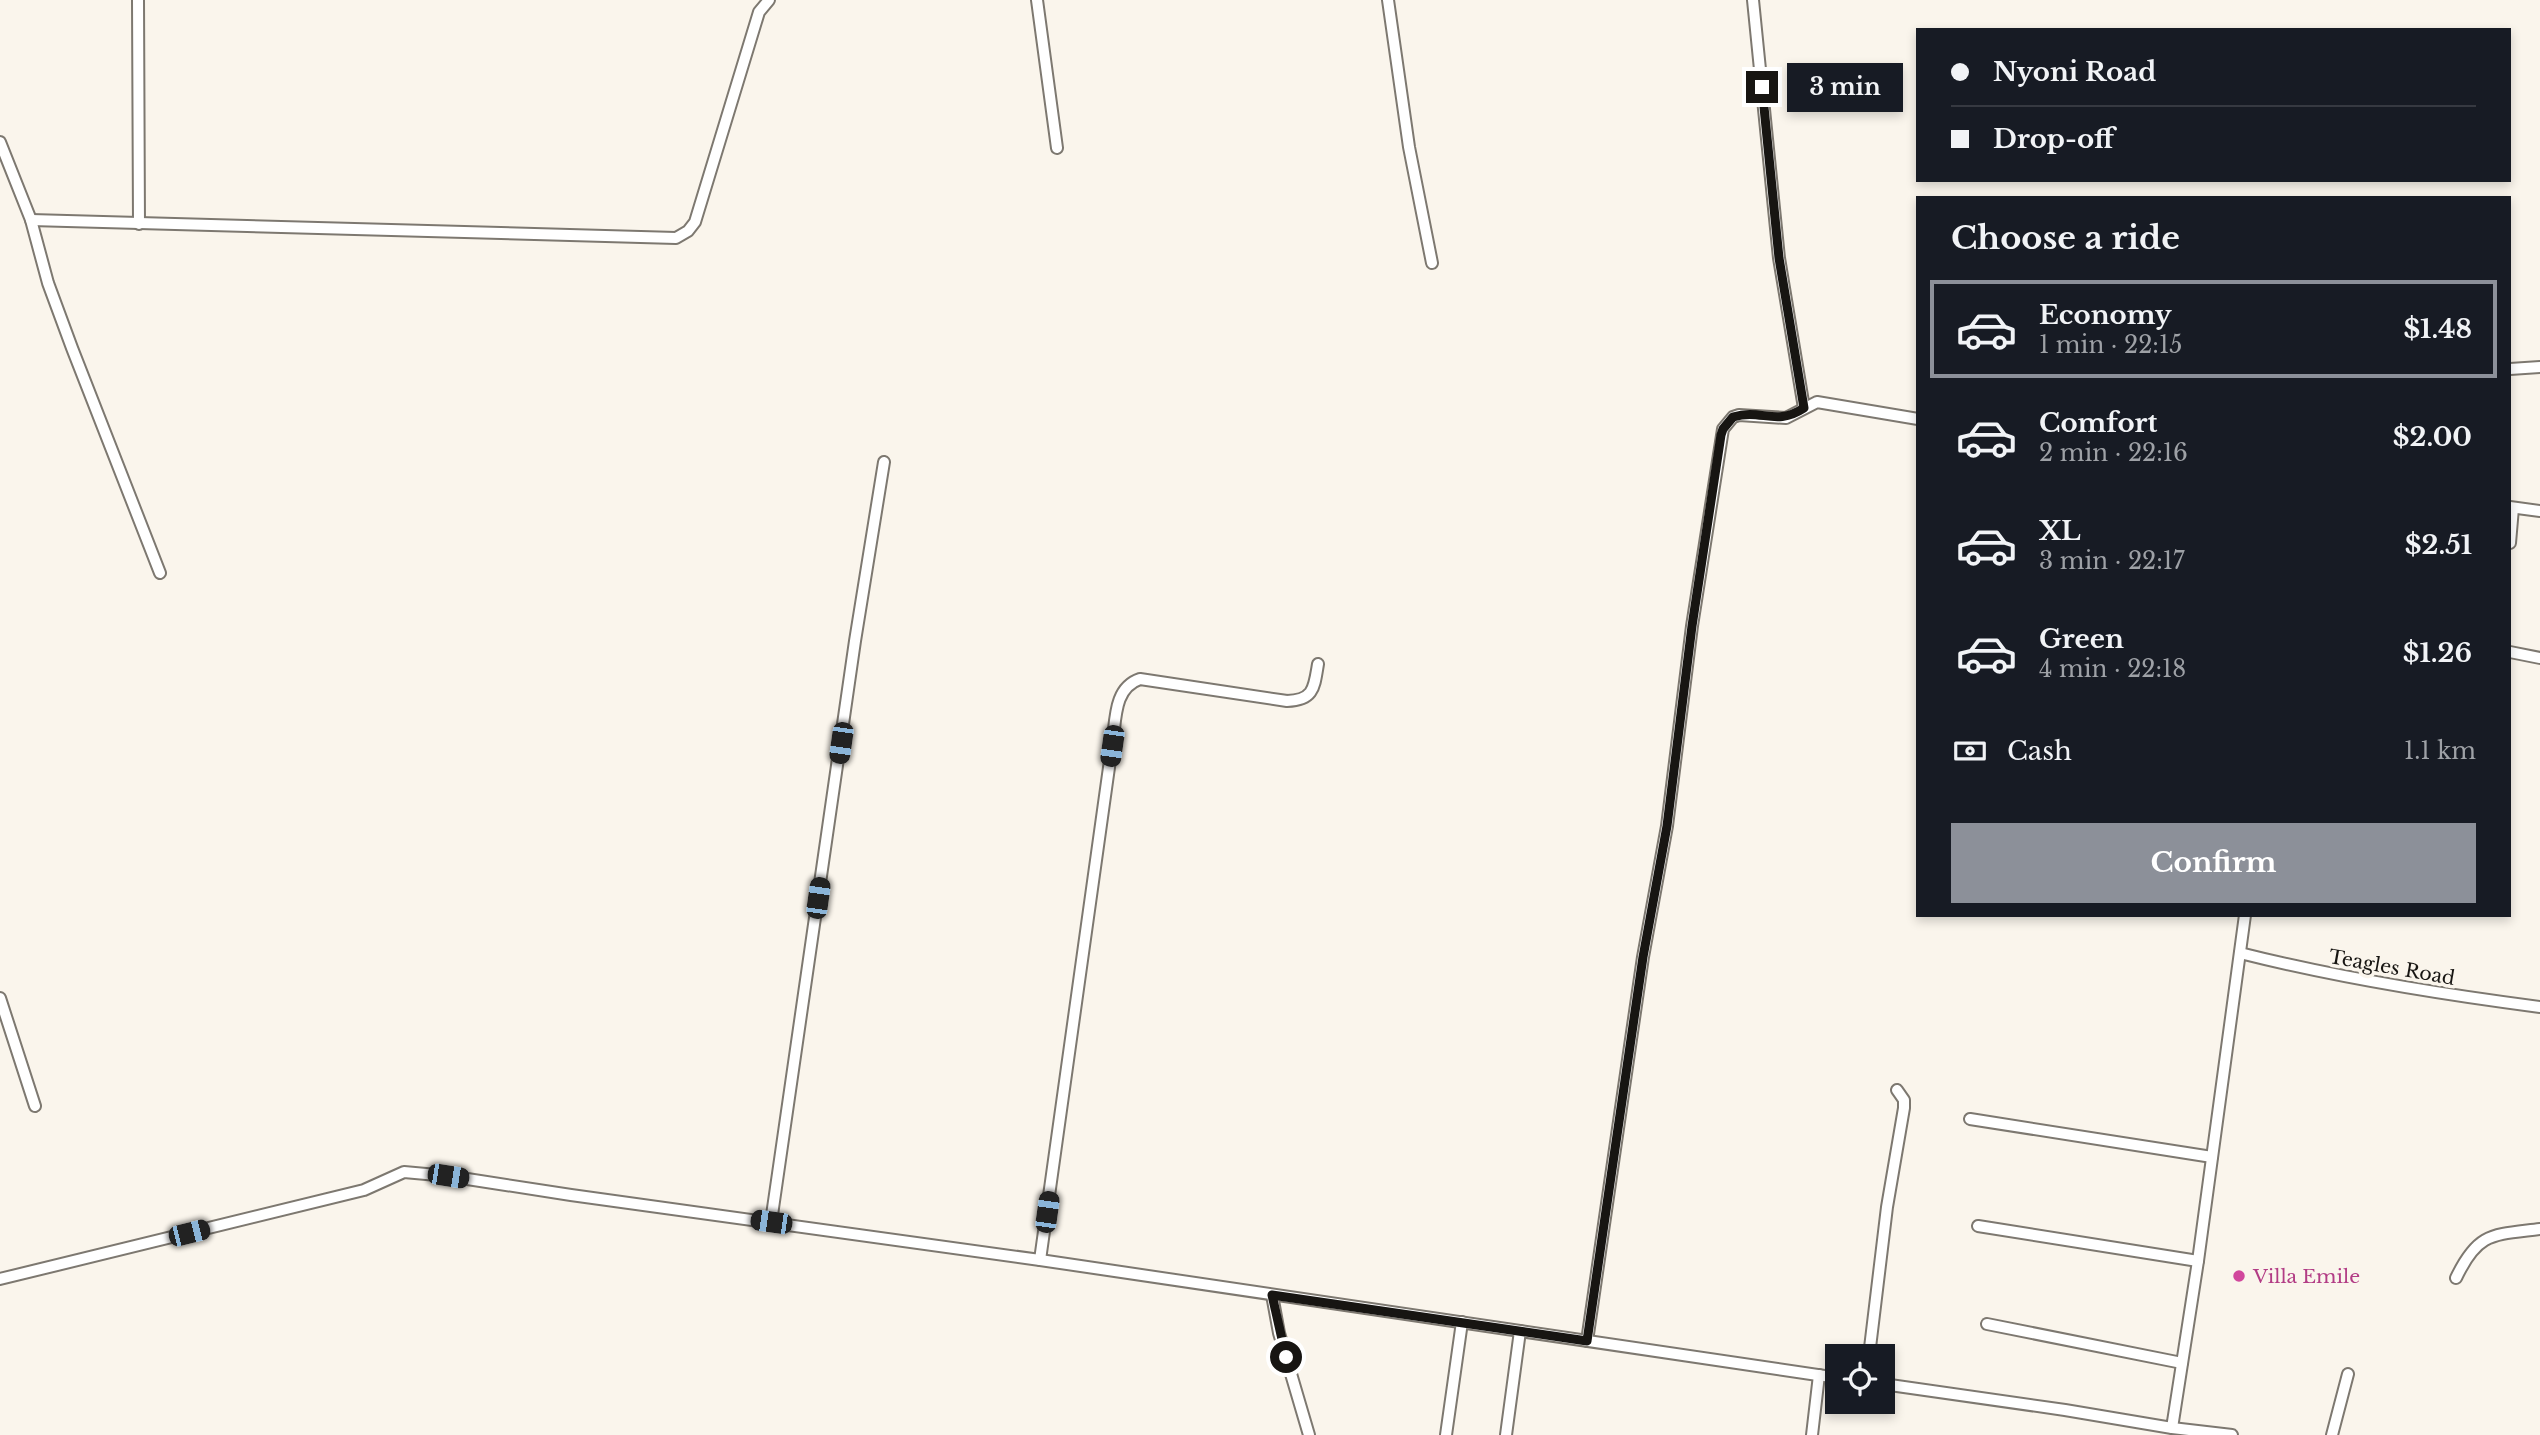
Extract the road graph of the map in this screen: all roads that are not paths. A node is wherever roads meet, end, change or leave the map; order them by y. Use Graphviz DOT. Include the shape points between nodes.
graph roads {
  1 [pos="138,0"];
  2 [pos="769,0"];
  3 [pos="1037,0"];
  4 [pos="1388,0"];
  5 [pos="1753,0"];
  6 [pos="0,142"];
  7 [pos="1057,148"];
  8 [pos="31,220"];
  9 [pos="139,224"];
  10 [pos="1432,263"];
  11 [pos="2540,367"];
  12 [pos="2511,369"];
  13 [pos="1804,408"];
  14 [pos="1916,419"];
  15 [pos="884,462"];
  16 [pos="2511,507"];
  17 [pos="2540,511"];
  18 [pos="160,573"];
  19 [pos="2511,652"];
  20 [pos="2540,658"];
  21 [pos="1318,664"];
  22 [pos="2245,917"];
  23 [pos="2240,953"];
  24 [pos="0,998"];
  25 [pos="2540,1007"];
  26 [pos="1897,1090"];
  27 [pos="35,1106"];
  28 [pos="1970,1119"];
  29 [pos="2212,1157"];
  30 [pos="771,1222"];
  31 [pos="1978,1226"];
  32 [pos="2540,1229"];
  33 [pos="1040,1260"];
  34 [pos="2197,1261"];
  35 [pos="2456,1278"];
  36 [pos="0,1279"];
  37 [pos="1272,1295"];
  38 [pos="1462,1322"];
  39 [pos="1987,1324"];
  40 [pos="1520,1331"];
  41 [pos="1587,1341"];
  42 [pos="1870,1344"];
  43 [pos="2182,1363"];
  44 [pos="2348,1374"];
  45 [pos="1819,1375"];
  46 [pos="1825,1376"];
  47 [pos="1895,1386"];
  48 [pos="2172,1428"];
  49 [pos="1309,1435"];
  50 [pos="1446,1435"];
  51 [pos="1506,1435"];
  52 [pos="1812,1435"];
  53 [pos="2232,1435"];
  54 [pos="2332,1435"];
  1 -- 9 [label="street"];
  2 -- 9 [label="street" via="760,12 695,222 676,238"];
  3 -- 7 [label="street"];
  4 -- 10 [label="street" via="1409,147"];
  5 -- 13 [label="street" via="1779,258"];
  6 -- 8 [label="street"];
  8 -- 9 [label="street"];
  8 -- 18 [label="street" via="48,283"];
  11 -- 12 [label="street"];
  13 -- 14 [label="street" via="1817,402"];
  13 -- 41 [label="street" via="1786,418 1733,417 1721,435 1667,826 1643,957"];
  15 -- 30 [label="street"];
  16 -- 17 [label="street"];
  19 -- 20 [label="street"];
  21 -- 33 [label="street" via="1310,695 1299,701 1140,679 1123,689"];
  22 -- 23 [label="street"];
  23 -- 25 [label="street, Teagles Road" via="2345,978"];
  23 -- 29 [label="street"];
  24 -- 27 [label="street"];
  26 -- 42 [label="street" via="1905,1100 1886,1207"];
  28 -- 29 [label="street"];
  29 -- 34 [label="street"];
  30 -- 33 [label="street"];
  30 -- 36 [label="street" via="404,1172 364,1190"];
  31 -- 34 [label="street"];
  32 -- 35 [label="street" via="2488,1238 2474,1246"];
  33 -- 37 [label="street"];
  34 -- 43 [label="street"];
  37 -- 38 [label="street"];
  37 -- 49 [label="street"];
  38 -- 40 [label="street"];
  38 -- 50 [label="street"];
  39 -- 43 [label="street"];
  40 -- 41 [label="street"];
  40 -- 51 [label="street"];
  41 -- 45 [label="street"];
  43 -- 48 [label="street"];
  44 -- 54 [label="street"];
  45 -- 46 [label="street"];
  45 -- 52 [label="street"];
  47 -- 48 [label="street"];
  48 -- 53 [label="street"];
}
